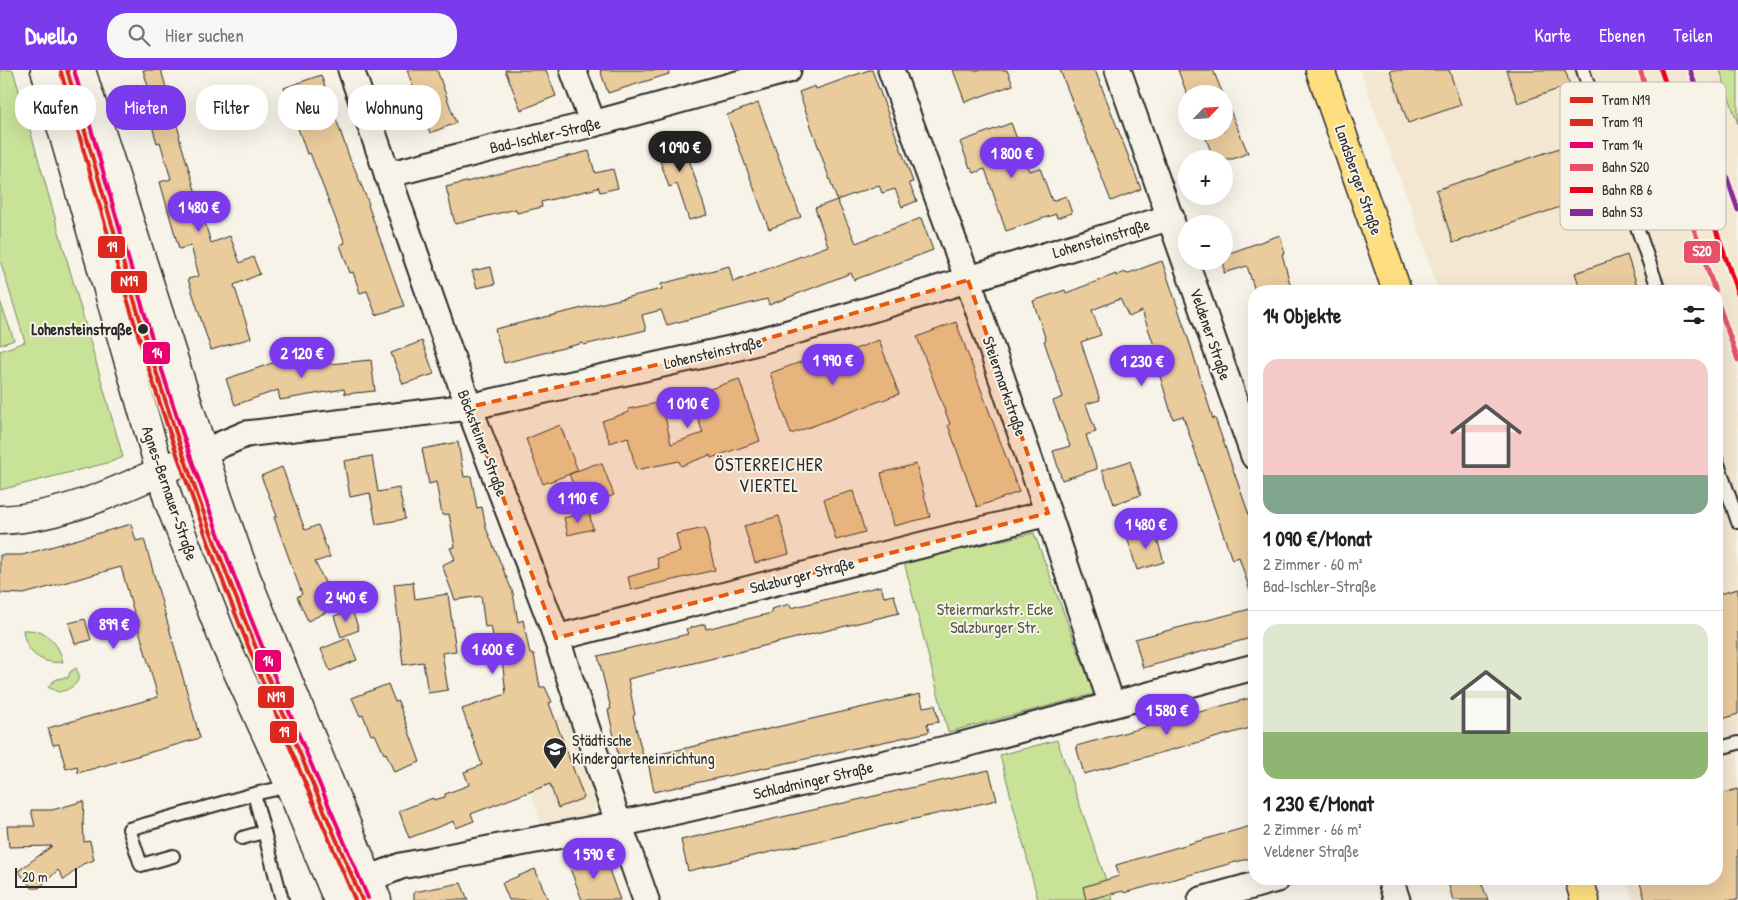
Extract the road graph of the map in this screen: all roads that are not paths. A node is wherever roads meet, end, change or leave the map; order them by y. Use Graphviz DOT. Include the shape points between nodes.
graph roads {
  1 [pos="45,70"];
  2 [pos="81,70"];
  3 [pos="350,70"];
  4 [pos="572,70"];
  5 [pos="788,70"];
  6 [pos="891,70"];
  7 [pos="1118,70"];
  8 [pos="1320,70"];
  9 [pos="1584,70"];
  10 [pos="1588,82"];
  11 [pos="593,124"];
  12 [pos="387,175"];
  13 [pos="1171,217"];
  14 [pos="1638,230"];
  15 [pos="968,280"];
  16 [pos="1395,285"];
  17 [pos="1657,285"];
  18 [pos="469,406"];
  19 [pos="1248,439"];
  20 [pos="203,452"];
  21 [pos="160,471"];
  22 [pos="1723,478"];
  23 [pos="1048,513"];
  24 [pos="0,520"];
  25 [pos="1738,522"];
  26 [pos="556,638"];
  27 [pos="1248,670"];
  28 [pos="1112,705"];
  29 [pos="1738,743"];
  30 [pos="1723,747"];
  31 [pos="290,786"];
  32 [pos="254,794"];
  33 [pos="619,824"];
  34 [pos="264,832"];
  35 [pos="242,838"];
  36 [pos="173,856"];
  37 [pos="1255,885"];
  38 [pos="1392,885"];
  39 [pos="1581,885"];
  40 [pos="373,890"];
  41 [pos="282,900"];
  42 [pos="338,900"];
  43 [pos="646,900"];
  44 [pos="1201,900"];
  45 [pos="1397,900"];
  46 [pos="1586,900"];
  1 -- 21 [label="main road, Agnes-Bernauer-Straße"];
  2 -- 20 [label="main road"];
  3 -- 12 [label="street, Böcksteiner Straße"];
  4 -- 11 [label="street"];
  5 -- 11 [label="street, Bad-Ischler-Straße"];
  6 -- 15 [label="street, Steiermarkstraße"];
  7 -- 13 [label="street, Veldener Straße"];
  8 -- 16 [label="main road, Landsberger Straße"];
  9 -- 10 [label="lane"];
  11 -- 12 [label="street, Bad-Ischler-Straße"];
  12 -- 18 [label="street, Böcksteiner Straße"];
  13 -- 15 [label="street, Lohensteinstraße"];
  13 -- 19 [label="street, Veldener Straße"];
  14 -- 17 [label="lane"];
  15 -- 18 [label="street, Lohensteinstraße" via="745,345"];
  15 -- 23 [label="street, Steiermarkstraße"];
  18 -- 20 [label="street, Lohensteinstraße" via="246,434"];
  18 -- 26 [label="street, Böcksteiner Straße"];
  20 -- 21 [label="main road, Lohensteinstraße"];
  20 -- 40 [label="main road" via="246,578"];
  21 -- 24 [label="main road, Lohensteinstraße" via="102,497 41,515"];
  21 -- 31 [label="main road, Agnes-Bernauer-Straße" via="169,502 226,646"];
  22 -- 25 [label="lane"];
  23 -- 26 [label="street, Salzburger Straße"];
  23 -- 28 [label="street, Steiermarkstraße"];
  26 -- 33 [label="street, Böcksteiner Straße"];
  27 -- 28 [label="street, Schladminger Straße"];
  28 -- 33 [label="street, Schladminger Straße" via="958,746"];
  29 -- 30 [label="lane"];
  31 -- 32 [label="lane"];
  31 -- 42 [label="main road, Agnes-Bernauer-Straße"];
  32 -- 34 [label="lane"];
  32 -- 36 [label="lane" via="129,829 141,865"];
  33 -- 40 [label="street, Schladminger Straße" via="401,866"];
  33 -- 43 [label="street, Böcksteiner Straße"];
  34 -- 35 [label="lane"];
  34 -- 41 [label="lane"];
  37 -- 44 [label="street"];
  38 -- 45 [label="street"];
  39 -- 46 [label="main road"];
}
